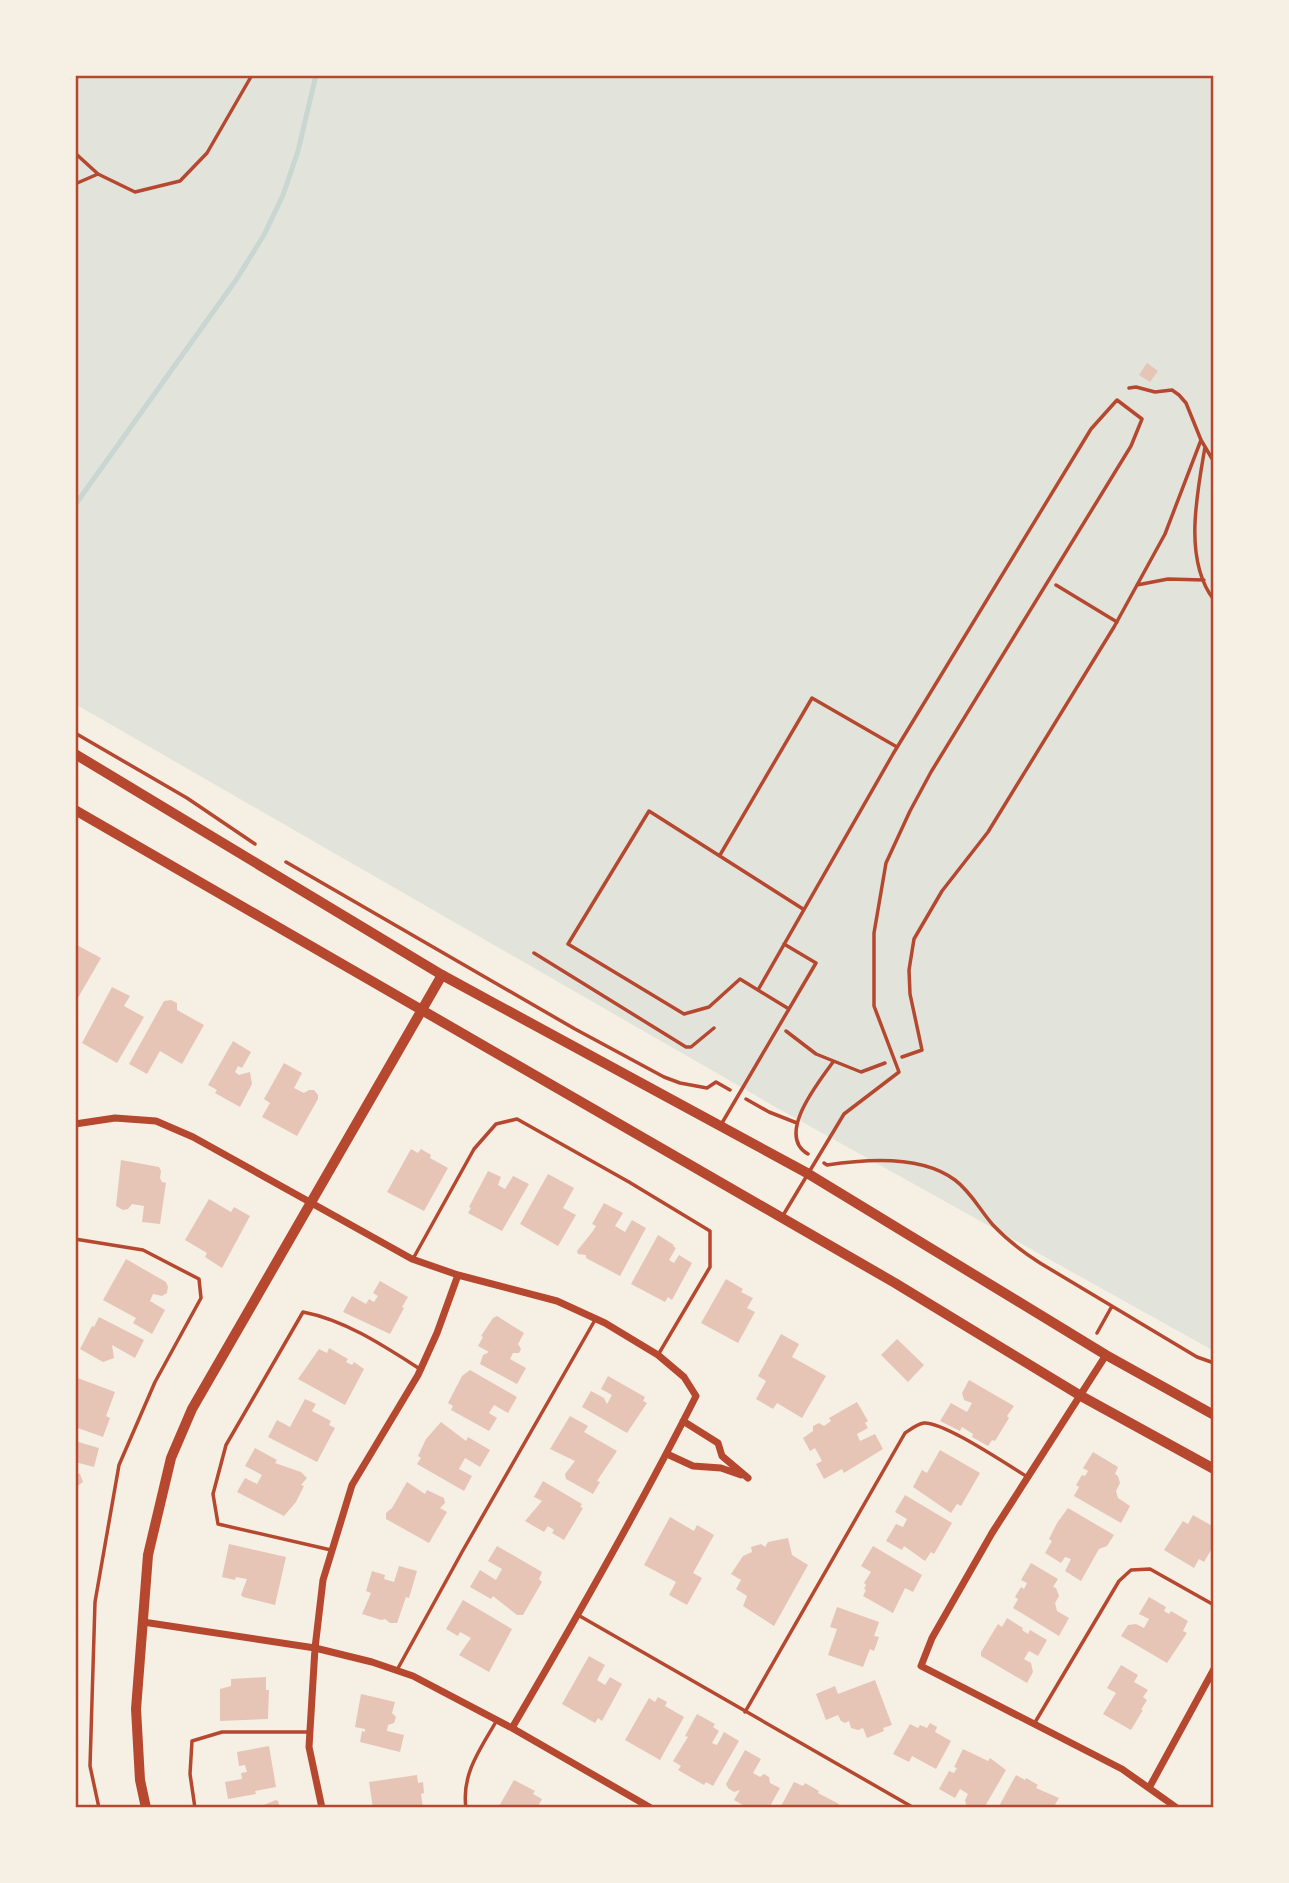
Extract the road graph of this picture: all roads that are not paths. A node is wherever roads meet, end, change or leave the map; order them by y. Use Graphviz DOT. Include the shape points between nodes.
graph roads {
  1 [pos="897,747"];
  2 [pos="75,754"];
  3 [pos="75,810"];
  4 [pos="719,855"];
  5 [pos="804,909"];
  6 [pos="784,944"];
  7 [pos="442,975"];
  8 [pos="758,990"];
  9 [pos="789,1009"];
  10 [pos="422,1012"];
  11 [pos="75,1124"];
  12 [pos="720,1126"];
  13 [pos="807,1173"];
  14 [pos="312,1202"];
  15 [pos="782,1218"];
  16 [pos="75,1239"];
  17 [pos="412,1259"];
  18 [pos="458,1275"];
  19 [pos="596,1318"];
  20 [pos="658,1355"];
  21 [pos="1106,1355"];
  22 [pos="421,1370"];
  23 [pos="1081,1396"];
  24 [pos="1214,1415"];
  25 [pos="683,1421"];
  26 [pos="667,1454"];
  27 [pos="1214,1469"];
  28 [pos="1028,1478"];
  29 [pos="331,1550"];
  30 [pos="1214,1605"];
  31 [pos="578,1615"];
  32 [pos="143,1622"];
  33 [pos="315,1648"];
  34 [pos="1214,1669"];
  35 [pos="397,1671"];
  36 [pos="745,1712"];
  37 [pos="497,1720"];
  38 [pos="1034,1724"];
  39 [pos="512,1728"];
  40 [pos="310,1732"];
  41 [pos="1149,1788"];
  42 [pos="99,1808"];
  43 [pos="146,1808"];
  44 [pos="195,1808"];
  45 [pos="321,1808"];
  46 [pos="466,1808"];
  47 [pos="651,1808"];
  48 [pos="914,1808"];
  49 [pos="1177,1808"];
  1 -- 4 [label="lane" via="812,698"];
  1 -- 5 [label="lane"];
  1 -- 13 [label="lane" via="1091,429 1117,400 1142,419 1135,437 932,772 886,863 874,933 874,1006 899,1072 844,1114"];
  2 -- 7 [label="main road"];
  3 -- 10 [label="main road"];
  4 -- 5 [label="lane"];
  4 -- 8 [label="lane" via="649,811 568,944 684,1014 709,1007 740,979"];
  5 -- 6 [label="lane"];
  6 -- 8 [label="lane"];
  6 -- 9 [label="lane" via="816,963"];
  7 -- 10 [label="street"];
  7 -- 12 [label="main road"];
  8 -- 9 [label="lane"];
  9 -- 12 [label="lane"];
  10 -- 14 [label="street"];
  10 -- 15 [label="main road"];
  11 -- 14 [label="street" via="115,1118 156,1121"];
  12 -- 13 [label="main road"];
  13 -- 15 [label="lane"];
  13 -- 21 [label="main road"];
  14 -- 17 [label="street"];
  14 -- 32 [label="street" via="192,1409 171,1458 148,1555"];
  15 -- 23 [label="main road"];
  16 -- 42 [label="lane" via="143,1250 199,1279 201,1297 155,1382 119,1465 95,1602 90,1766"];
  17 -- 18 [label="street"];
  17 -- 20 [label="lane" via="474,1149 496,1124 517,1119 710,1231 710,1267"];
  18 -- 19 [label="street" via="556,1301"];
  18 -- 22 [label="street"];
  19 -- 20 [label="street"];
  19 -- 35 [label="lane"];
  20 -- 25 [label="street" via="684,1377 696,1396"];
  21 -- 23 [label="street"];
  21 -- 24 [label="main road"];
  22 -- 29 [label="street" via="352,1485"];
  22 -- 29 [label="lane" via="326,1317 303,1312 226,1445 213,1494 218,1524"];
  23 -- 27 [label="main road"];
  23 -- 28 [label="street"];
  25 -- 26 [label="street"];
  25 -- 26 [label="street" via="718,1443 722,1456 748,1478 721,1468 693,1466"];
  26 -- 31 [label="street"];
  28 -- 36 [label="lane" via="930,1423 920,1423 905,1433"];
  28 -- 38 [label="street" via="992,1532 921,1665"];
  29 -- 33 [label="street"];
  30 -- 38 [label="lane" via="1150,1569 1131,1570 1119,1581"];
  31 -- 36 [label="lane"];
  31 -- 39 [label="street"];
  32 -- 33 [label="street"];
  32 -- 43 [label="street" via="136,1709"];
  33 -- 35 [label="street"];
  33 -- 40 [label="street"];
  34 -- 41 [label="street"];
  35 -- 37 [label="street"];
  36 -- 48 [label="lane"];
  37 -- 39 [label="street"];
  37 -- 46 [label="lane" via="468,1773"];
  38 -- 41 [label="street"];
  39 -- 47 [label="street"];
  40 -- 44 [label="lane" via="222,1732 192,1741"];
  40 -- 45 [label="street"];
  41 -- 49 [label="street"];
}
